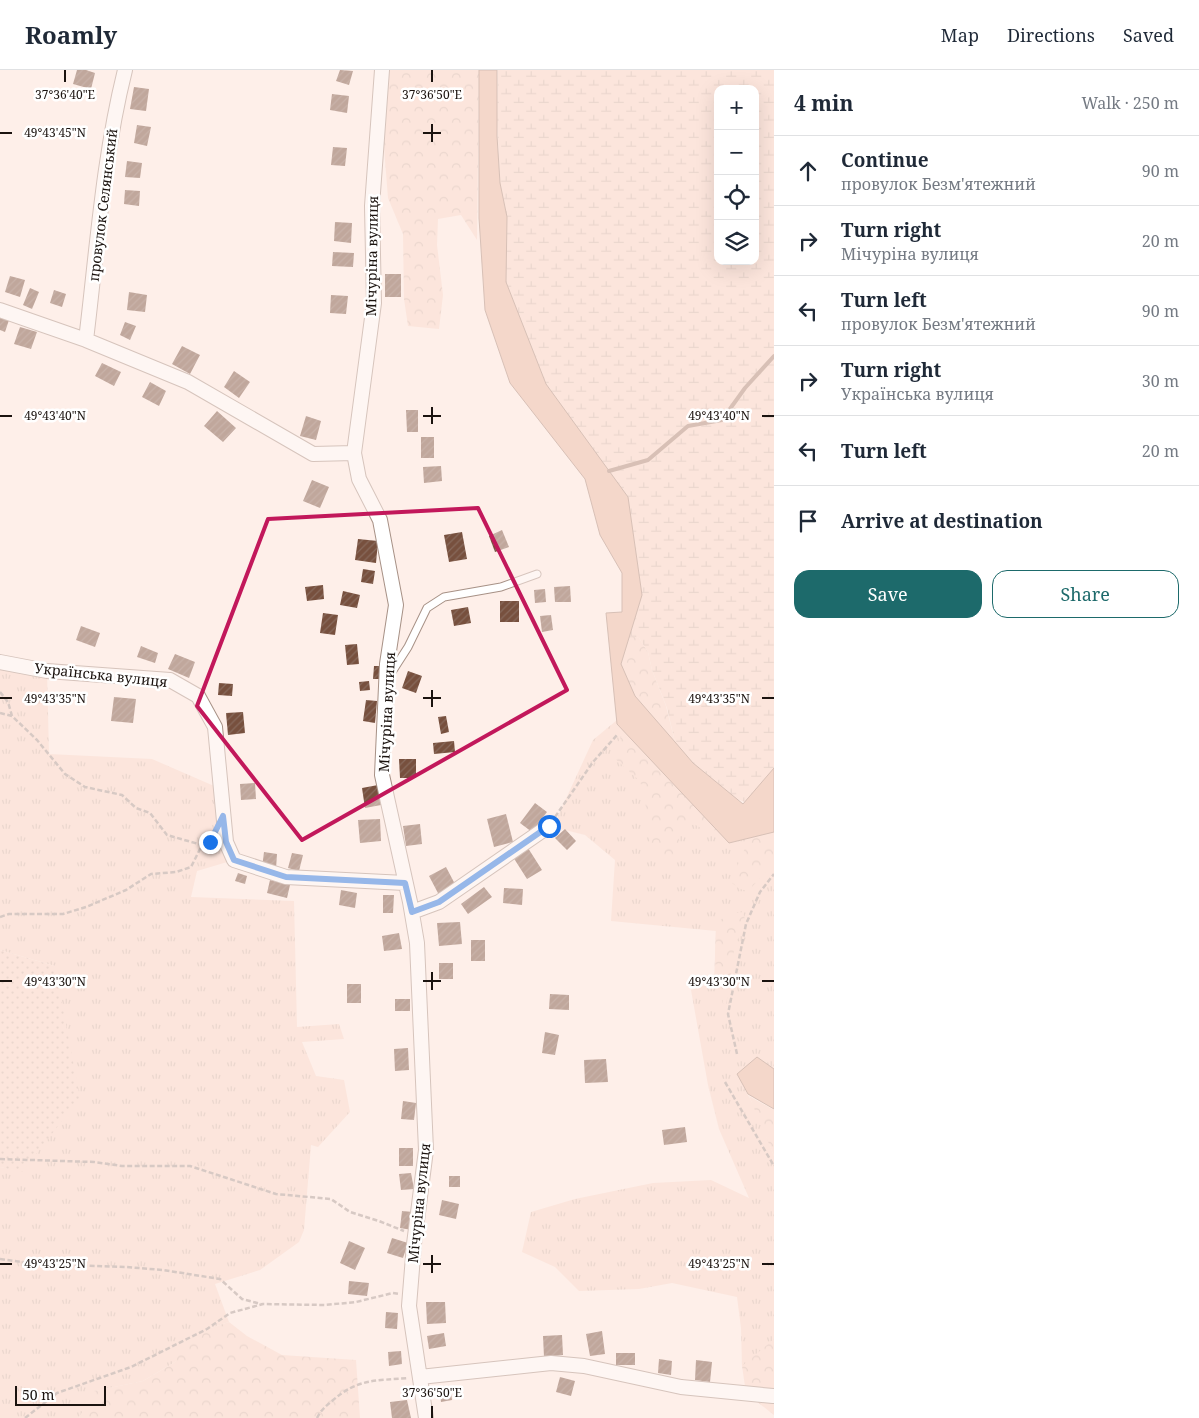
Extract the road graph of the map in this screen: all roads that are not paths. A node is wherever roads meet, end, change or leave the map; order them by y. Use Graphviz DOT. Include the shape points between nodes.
graph roads {
  1 [pos="125,70"];
  2 [pos="382,70"];
  3 [pos="0,310"];
  4 [pos="86,340"];
  5 [pos="354,452"];
  6 [pos="537,574"];
  7 [pos="0,662"];
  8 [pos="387,679"];
  9 [pos="549,826"];
  10 [pos="405,883"];
  11 [pos="412,912"];
  12 [pos="420,1376"];
  13 [pos="773,1396"];
  14 [pos="426,1418"];
  1 -- 4 [label="street, провулок Селянський" via="105,177"];
  2 -- 5 [label="street, Мічуріна вулиця" via="372,206 374,303"];
  3 -- 4 [label="street"];
  4 -- 5 [label="street" via="188,382 313,454"];
  5 -- 8 [label="street, Мічуріна вулиця" via="358,479 380,520 396,605"];
  6 -- 8 [label="lane" via="501,588 444,597 428,608"];
  7 -- 10 [label="street, Українська вулиця" via="47,670 170,680 198,696 215,727 226,842 234,860 286,877"];
  8 -- 10 [label="street, Мічуріна вулиця" via="382,775"];
  9 -- 11 [label="street" via="439,902"];
  10 -- 11 [label="street, Мічуріна вулиця"];
  11 -- 12 [label="street, Мічуріна вулиця" via="417,943 426,1150 409,1306"];
  12 -- 13 [label="street" via="551,1363 584,1366 682,1386"];
  12 -- 14 [label="street, Мічуріна вулиця"];
}
